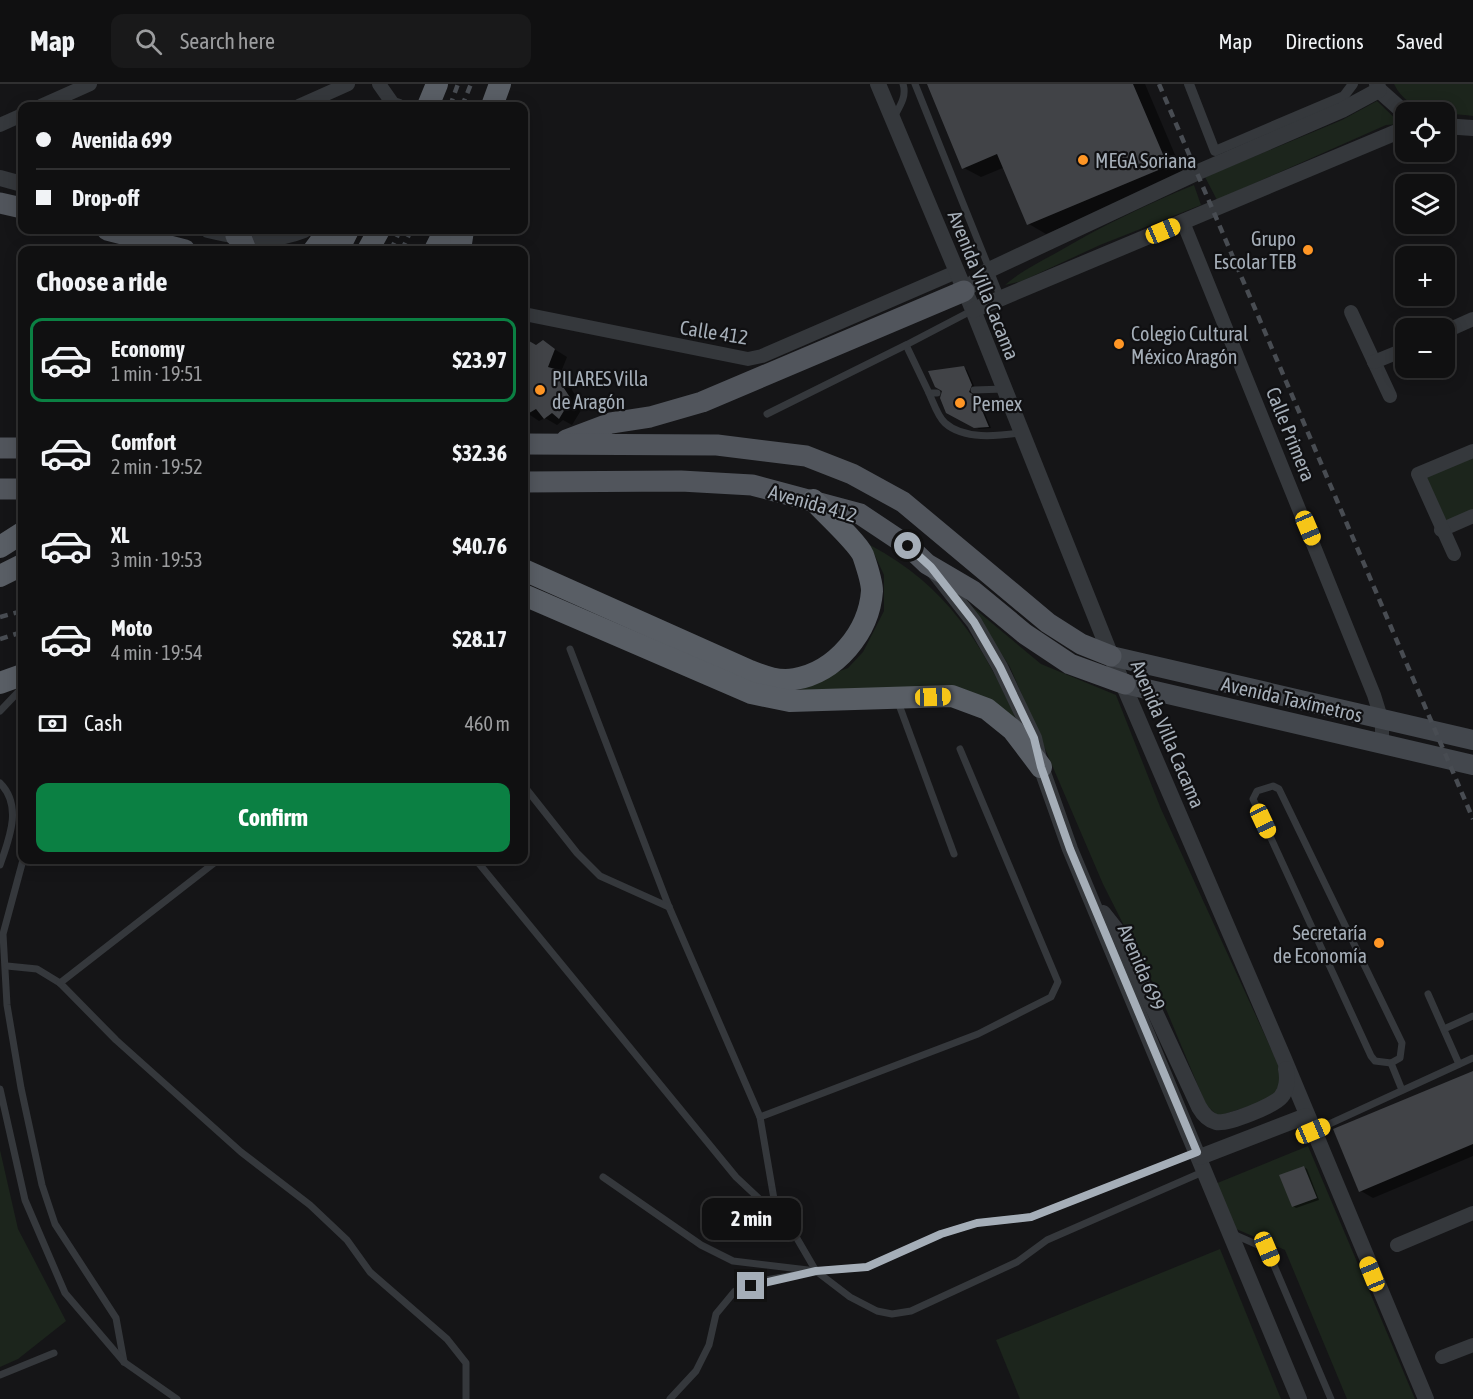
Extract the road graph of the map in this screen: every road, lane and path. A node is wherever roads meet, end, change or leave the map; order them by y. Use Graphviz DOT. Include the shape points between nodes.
graph roads {
  1 [pos="90,84"];
  2 [pos="348,84"];
  3 [pos="378,84"];
  4 [pos="437,84"];
  5 [pos="500,84"];
  6 [pos="878,84"];
  7 [pos="903,84"];
  8 [pos="915,84"];
  9 [pos="1189,84"];
  10 [pos="1353,84"];
  11 [pos="1378,87"];
  12 [pos="50,102"];
  13 [pos="308,102"];
  14 [pos="392,102"];
  15 [pos="430,102"];
  16 [pos="493,102"];
  17 [pos="1395,103"];
  18 [pos="18,117"];
  19 [pos="893,119"];
  20 [pos="0,125"];
  21 [pos="1455,127"];
  22 [pos="1473,128"];
  23 [pos="1395,133"];
  24 [pos="0,178"];
  25 [pos="18,183"];
  26 [pos="0,203"];
  27 [pos="18,207"];
  28 [pos="1183,222"];
  29 [pos="123,234"];
  30 [pos="218,234"];
  31 [pos="292,234"];
  32 [pos="241,243"];
  33 [pos="169,246"];
  34 [pos="990,270"];
  35 [pos="964,291"];
  36 [pos="1001,298"];
  37 [pos="1351,312"];
  38 [pos="528,315"];
  39 [pos="1473,320"];
  40 [pos="1455,327"];
  41 [pos="906,345"];
  42 [pos="1395,353"];
  43 [pos="1374,362"];
  44 [pos="1004,389"];
  45 [pos="974,390"];
  46 [pos="929,393"];
  47 [pos="938,393"];
  48 [pos="1390,396"];
  49 [pos="767,414"];
  50 [pos="1022,433"];
  51 [pos="528,444"];
  52 [pos="554,444"];
  53 [pos="0,448"];
  54 [pos="18,448"];
  55 [pos="1473,451"];
  56 [pos="528,482"];
  57 [pos="0,489"];
  58 [pos="18,489"];
  59 [pos="813,500"];
  60 [pos="1473,516"];
  61 [pos="1441,530"];
  62 [pos="18,536"];
  63 [pos="0,547"];
  64 [pos="1454,554"];
  65 [pos="927,564"];
  66 [pos="18,567"];
  67 [pos="528,572"];
  68 [pos="0,576"];
  69 [pos="18,582"];
  70 [pos="0,586"];
  71 [pos="528,597"];
  72 [pos="570,649"];
  73 [pos="1111,656"];
  74 [pos="18,676"];
  75 [pos="0,683"];
  76 [pos="1125,684"];
  77 [pos="18,691"];
  78 [pos="896,698"];
  79 [pos="0,711"];
  80 [pos="1382,721"];
  81 [pos="1473,740"];
  82 [pos="1382,745"];
  83 [pos="960,749"];
  84 [pos="1473,765"];
  85 [pos="1041,767"];
  86 [pos="0,783"];
  87 [pos="528,791"];
  88 [pos="954,854"];
  89 [pos="22,864"];
  90 [pos="213,864"];
  91 [pos="479,864"];
  92 [pos="0,865"];
  93 [pos="1090,896"];
  94 [pos="669,907"];
  95 [pos="7,966"];
  96 [pos="60,983"];
  97 [pos="1428,994"];
  98 [pos="1473,1016"];
  99 [pos="1444,1029"];
  100 [pos="1473,1058"];
  101 [pos="1284,1059"];
  102 [pos="1391,1063"];
  103 [pos="1459,1064"];
  104 [pos="0,1089"];
  105 [pos="1402,1090"];
  106 [pos="760,1117"];
  107 [pos="1310,1124"];
  108 [pos="1201,1160"];
  109 [pos="603,1177"];
  110 [pos="1473,1213"];
  111 [pos="788,1226"];
  112 [pos="1230,1233"];
  113 [pos="1397,1245"];
  114 [pos="816,1271"];
  115 [pos="1473,1345"];
  116 [pos="54,1353"];
  117 [pos="1442,1357"];
  118 [pos="124,1362"];
  119 [pos="0,1375"];
  120 [pos="177,1399"];
  121 [pos="466,1399"];
  122 [pos="670,1399"];
  123 [pos="1299,1399"];
  124 [pos="1330,1399"];
  125 [pos="1425,1399"];
  1 -- 12 [label="street"];
  2 -- 13 [label="street"];
  3 -- 14 [label="street"];
  4 -- 15 [label="highway"];
  5 -- 16 [label="highway"];
  6 -- 19 [label="street, Avenida Villa Cacama"];
  7 -- 19 [label="lane" via="902,103"];
  8 -- 34 [label="lane"];
  9 -- 10 [label="street" via="1215,151 1344,96"];
  11 -- 17 [label="street"];
  11 -- 34 [label="street" via="1342,110 1196,173"];
  18 -- 20 [label="street"];
  19 -- 35 [label="street, Avenida Villa Cacama"];
  21 -- 22 [label="street"];
  23 -- 28 [label="street"];
  24 -- 25 [label="street"];
  26 -- 27 [label="main road"];
  28 -- 36 [label="street"];
  28 -- 80 [label="street, Calle Primera"];
  29 -- 33 [label="main road"];
  30 -- 32 [label="street"];
  31 -- 32 [label="street"];
  34 -- 35 [label="street"];
  34 -- 36 [label="lane"];
  35 -- 36 [label="street"];
  35 -- 38 [label="street, Calle 412" via="748,359"];
  35 -- 41 [label="lane"];
  35 -- 44 [label="street, Avenida Villa Cacama"];
  35 -- 52 [label="main road" via="702,402 611,423"];
  37 -- 43 [label="street"];
  39 -- 40 [label="street"];
  41 -- 46 [label="lane"];
  41 -- 49 [label="lane"];
  42 -- 43 [label="street"];
  43 -- 48 [label="street"];
  44 -- 45 [label="lane"];
  44 -- 50 [label="street, Avenida Villa Cacama"];
  46 -- 47 [label="lane"];
  46 -- 50 [label="lane" via="944,422 956,429 984,436"];
  50 -- 73 [label="street, Avenida Villa Cacama"];
  51 -- 52 [label="main road, Avenida 412"];
  52 -- 73 [label="main road, Avenida 412" via="717,445 806,456 852,474 903,502 1048,623 1081,644"];
  53 -- 54 [label="main road"];
  55 -- 61 [label="street" via="1419,474"];
  56 -- 59 [label="main road, Avenida 412" via="728,483"];
  57 -- 58 [label="main road"];
  59 -- 65 [label="main road, Avenida 412" via="860,514 908,546"];
  59 -- 67 [label="highway" via="862,553 872,590 862,629 838,659 817,673 794,680 772,679 750,671"];
  60 -- 61 [label="street"];
  61 -- 64 [label="street"];
  62 -- 63 [label="highway"];
  65 -- 76 [label="main road, Avenida 412" via="973,591 1025,634 1070,664"];
  65 -- 85 [label="street, Avenida 699" via="974,622 1000,667 1034,738"];
  66 -- 68 [label="highway"];
  69 -- 70 [label="highway"];
  71 -- 78 [label="highway" via="751,693 790,701"];
  72 -- 94 [label="lane"];
  73 -- 76 [label="street, Avenida Villa Cacama"];
  73 -- 80 [label="main road, Avenida Taxímetros"];
  74 -- 75 [label="highway"];
  76 -- 82 [label="main road, Avenida Taxímetros"];
  76 -- 101 [label="street, Avenida Villa Cacama"];
  77 -- 79 [label="lane"];
  78 -- 85 [label="highway" via="952,696 987,709 1013,730"];
  78 -- 88 [label="lane"];
  80 -- 81 [label="main road, Avenida Taxímetros"];
  80 -- 82 [label="street, Calle Primera"];
  82 -- 84 [label="main road, Avenida Taxímetros"];
  83 -- 106 [label="lane" via="1058,982 1056,990 1051,997 978,1034"];
  85 -- 93 [label="street, Avenida 699"];
  86 -- 92 [label="lane" via="8,790 12,802 12,828"];
  87 -- 94 [label="lane" via="600,876"];
  89 -- 95 [label="lane" via="3,934"];
  90 -- 96 [label="lane"];
  91 -- 111 [label="lane" via="736,1177"];
  93 -- 101 [label="street" via="1118,932 1199,1107 1209,1119 1217,1123 1230,1121 1277,1101 1285,1089"];
  93 -- 108 [label="street, Avenida 699"];
  94 -- 106 [label="lane"];
  95 -- 96 [label="lane" via="37,969"];
  95 -- 118 [label="lane" via="9,1015 42,1185 55,1224 116,1318"];
  96 -- 121 [label="lane" via="116,1040 241,1152 310,1205 347,1240 370,1272 447,1339 466,1363"];
  97 -- 99 [label="lane"];
  98 -- 99 [label="lane"];
  99 -- 103 [label="lane"];
  100 -- 103 [label="lane"];
  101 -- 107 [label="street, Avenida Villa Cacama"];
  102 -- 102 [label="lane" via="1375,1061 1371,1056 1253,799 1257,791 1269,786 1279,789 1402,1043 1400,1058"];
  102 -- 105 [label="lane"];
  103 -- 105 [label="lane"];
  104 -- 118 [label="lane" via="25,1200 65,1293"];
  105 -- 107 [label="lane"];
  106 -- 111 [label="lane" via="774,1199"];
  107 -- 108 [label="street"];
  107 -- 125 [label="street, Avenida Villa Cacama"];
  108 -- 112 [label="street, Avenida 699"];
  108 -- 114 [label="lane" via="1031,1217 977,1223 941,1234 867,1267"];
  108 -- 114 [label="lane" via="1047,1240 1017,1262 911,1311 877,1311 850,1297"];
  109 -- 114 [label="lane" via="701,1245 733,1262"];
  110 -- 113 [label="street"];
  111 -- 114 [label="lane"];
  112 -- 123 [label="street, Avenida 699"];
  112 -- 124 [label="lane" via="1267,1249"];
  114 -- 122 [label="lane" via="766,1280 735,1291 717,1314 709,1345 696,1371"];
  115 -- 117 [label="street"];
  116 -- 119 [label="lane"];
  118 -- 120 [label="lane"];
}
